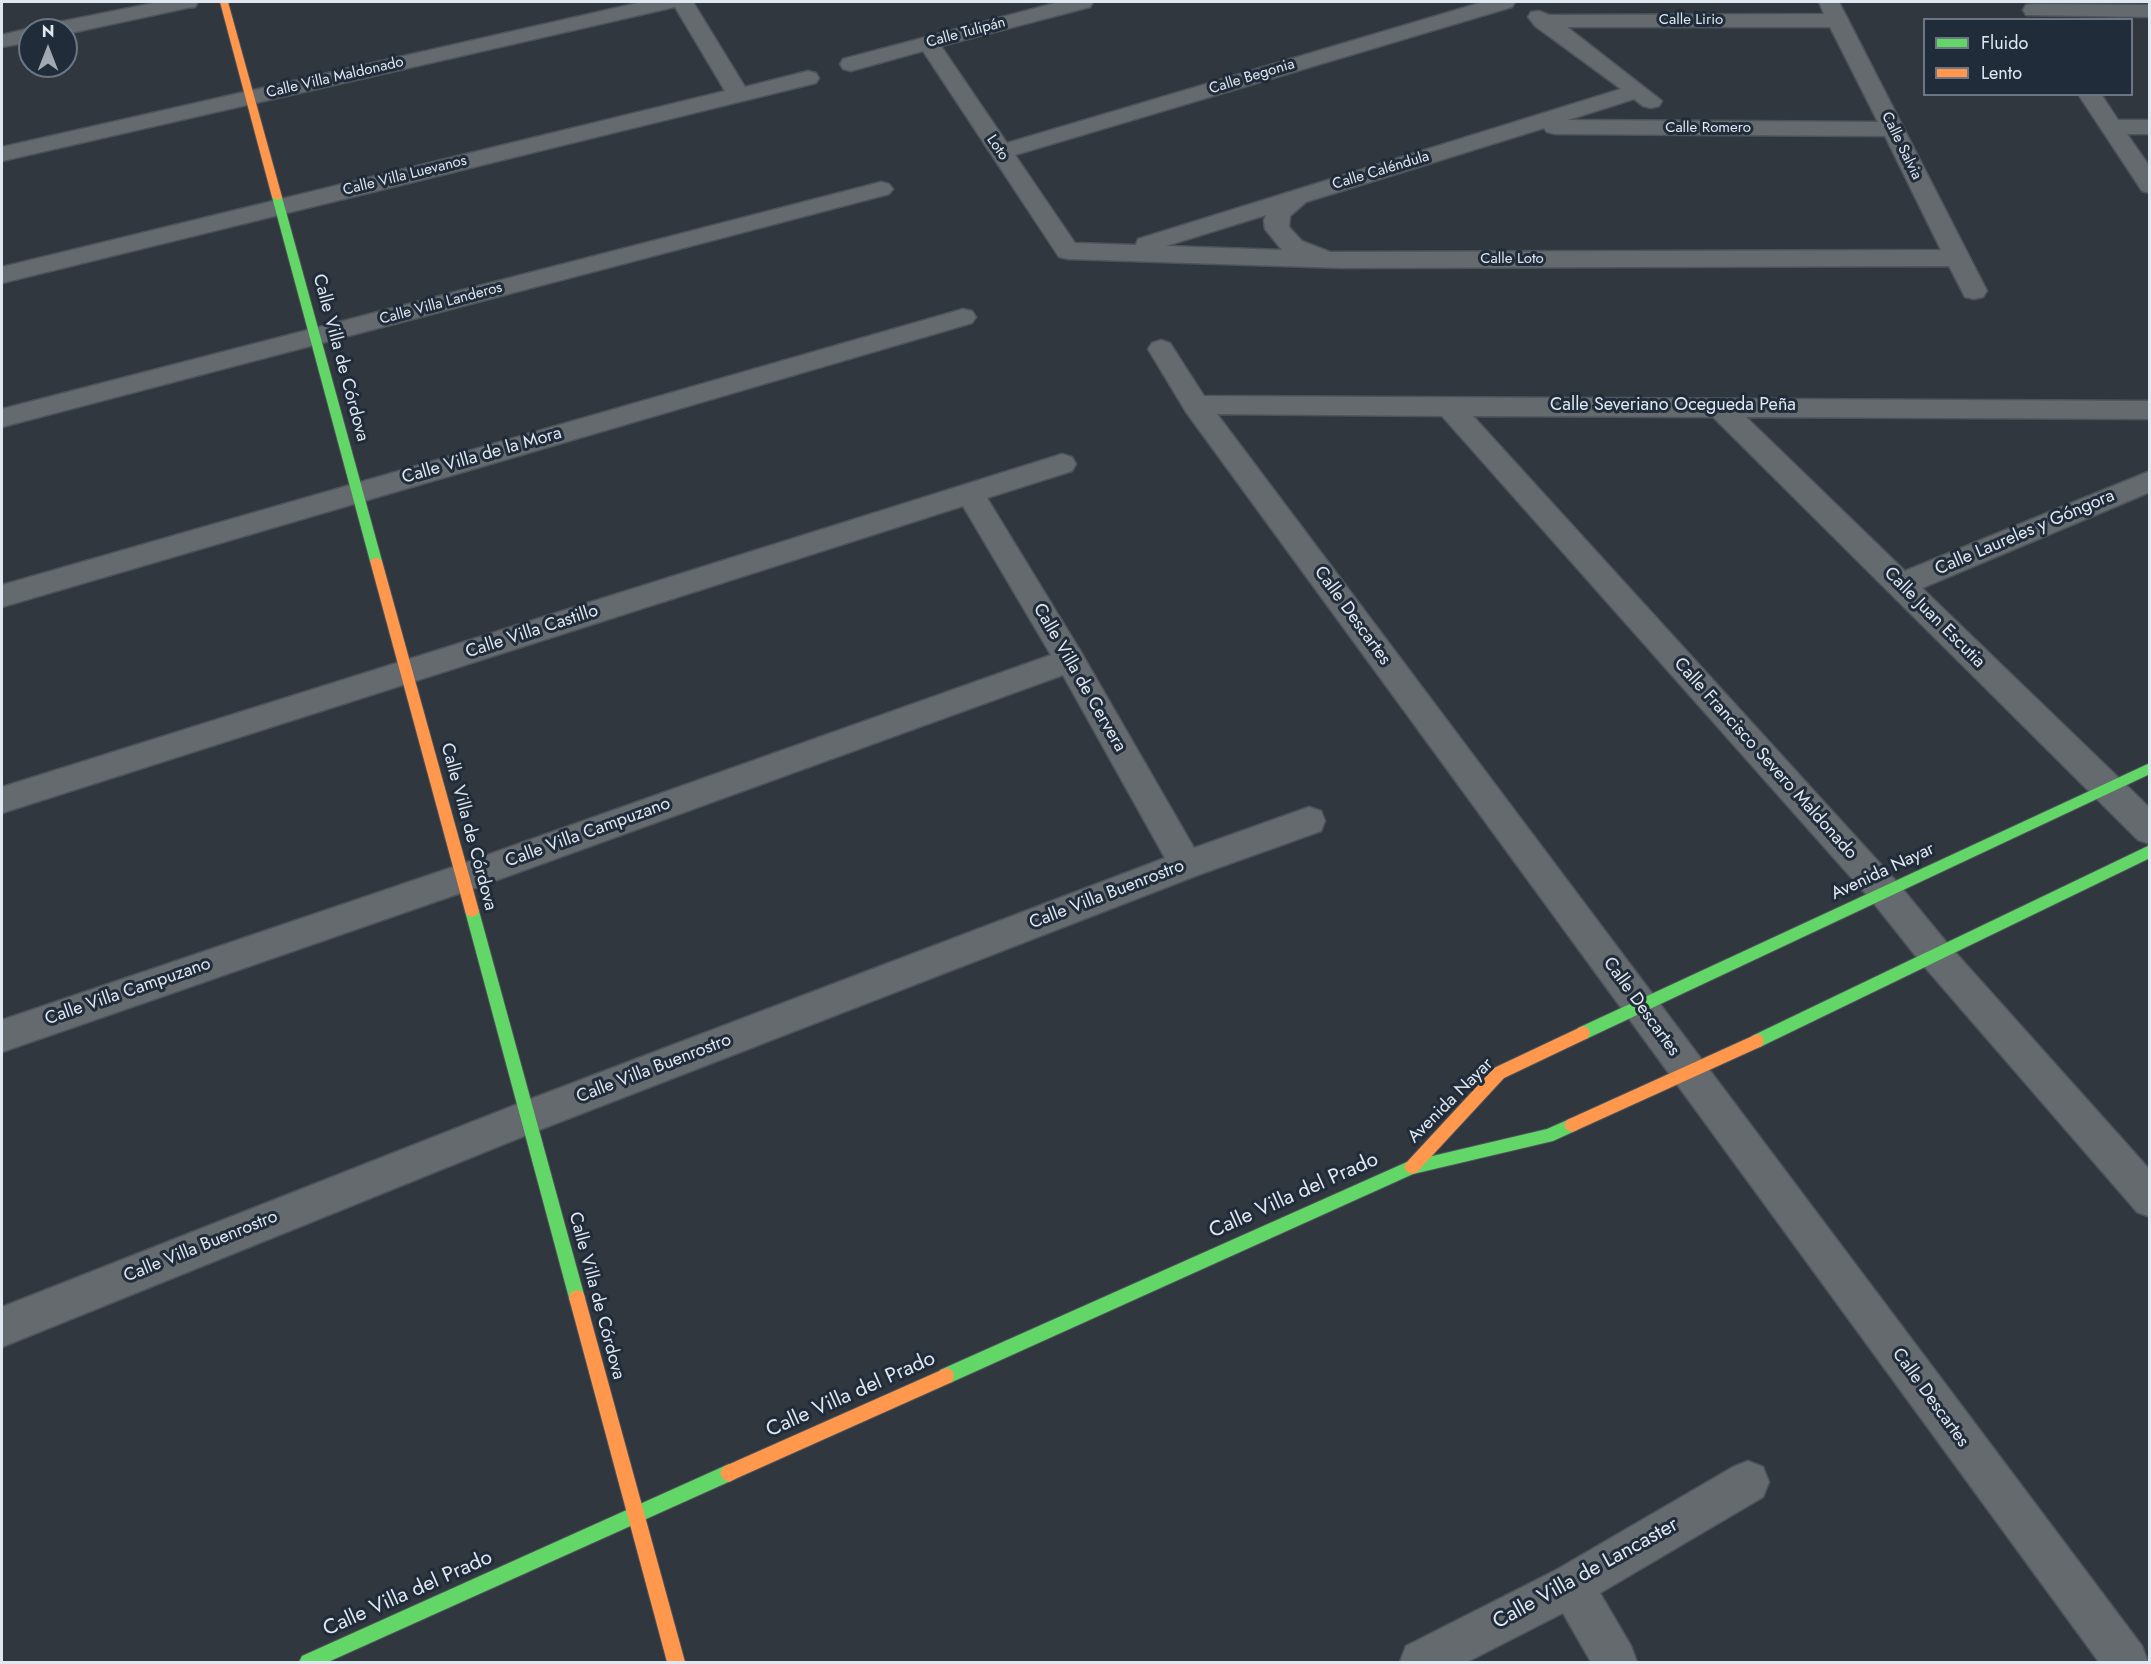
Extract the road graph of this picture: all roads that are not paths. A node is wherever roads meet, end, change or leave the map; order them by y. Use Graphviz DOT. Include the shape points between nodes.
graph roads {
  1 [pos="187,2"];
  2 [pos="224,2"];
  3 [pos="668,2"];
  4 [pos="683,2"];
  5 [pos="1082,2"];
  6 [pos="1504,2"];
  7 [pos="1519,2"];
  8 [pos="2034,10"];
  9 [pos="1834,11"];
  10 [pos="2150,11"];
  11 [pos="1543,21"];
  12 [pos="78,25"];
  13 [pos="18,38"];
  14 [pos="2,41"];
  15 [pos="928,43"];
  16 [pos="851,64"];
  17 [pos="808,78"];
  18 [pos="1638,91"];
  19 [pos="738,94"];
  20 [pos="2091,96"];
  21 [pos="250,97"];
  22 [pos="1523,126"];
  23 [pos="2111,127"];
  24 [pos="2150,127"];
  25 [pos="1686,128"];
  26 [pos="1893,129"];
  27 [pos="1000,152"];
  28 [pos="2,154"];
  29 [pos="2150,186"];
  30 [pos="881,189"];
  31 [pos="1298,197"];
  32 [pos="280,207"];
  33 [pos="1068,251"];
  34 [pos="1124,251"];
  35 [pos="1957,258"];
  36 [pos="1343,260"];
  37 [pos="2,275"];
  38 [pos="1974,291"];
  39 [pos="963,317"];
  40 [pos="316,336"];
  41 [pos="1161,349"];
  42 [pos="1196,405"];
  43 [pos="1448,405"];
  44 [pos="1718,406"];
  45 [pos="2150,410"];
  46 [pos="2,418"];
  47 [pos="1062,464"];
  48 [pos="2150,480"];
  49 [pos="358,492"];
  50 [pos="970,493"];
  51 [pos="1901,585"];
  52 [pos="2,596"];
  53 [pos="1070,660"];
  54 [pos="407,671"];
  55 [pos="2150,768"];
  56 [pos="2106,788"];
  57 [pos="2,800"];
  58 [pos="1310,820"];
  59 [pos="2150,830"];
  60 [pos="2150,851"];
  61 [pos="1186,865"];
  62 [pos="463,878"];
  63 [pos="1884,891"];
  64 [pos="1935,954"];
  65 [pos="1640,1006"];
  66 [pos="2,1036"];
  67 [pos="1690,1073"];
  68 [pos="528,1117"];
  69 [pos="1412,1167"];
  70 [pos="2150,1199"];
  71 [pos="2,1327"];
  72 [pos="1748,1482"];
  73 [pos="636,1515"];
  74 [pos="1572,1585"];
  75 [pos="308,1662"];
  76 [pos="676,1662"];
  77 [pos="1422,1662"];
  78 [pos="1615,1662"];
  79 [pos="2126,1662"];
  1 -- 12 [label="street"];
  2 -- 21 [label="street, Calle Villa de Córdova"];
  3 -- 21 [label="street, Calle Villa Maldonado"];
  4 -- 19 [label="street"];
  5 -- 15 [label="street, Calle Tulipán"];
  6 -- 27 [label="street, Calle Begonia"];
  7 -- 11 [label="street"];
  8 -- 10 [label="street"];
  9 -- 11 [label="street, Calle Lirio"];
  9 -- 26 [label="street, Calle Salvia"];
  11 -- 18 [label="street"];
  13 -- 14 [label="street"];
  15 -- 16 [label="street, Calle Tulipán"];
  15 -- 27 [label="street, Loto"];
  17 -- 19 [label="street, Calle Villa Luevanos"];
  18 -- 22 [label="street, Calle Caléndula"];
  18 -- 25 [label="street"];
  19 -- 32 [label="street, Calle Villa Luevanos"];
  20 -- 23 [label="street"];
  21 -- 28 [label="street, Calle Villa Maldonado"];
  21 -- 32 [label="street, Calle Villa de Córdova"];
  22 -- 25 [label="street, Calle Romero"];
  22 -- 31 [label="street, Calle Caléndula"];
  23 -- 24 [label="street"];
  23 -- 29 [label="street"];
  25 -- 26 [label="street, Calle Romero"];
  26 -- 35 [label="street, Calle Salvia"];
  27 -- 33 [label="street, Loto"];
  30 -- 40 [label="street, Calle Villa Landeros"];
  31 -- 34 [label="street, Calle Caléndula"];
  31 -- 36 [label="street" via="1276,220 1282,237 1293,247"];
  32 -- 37 [label="street, Calle Villa Luevanos"];
  32 -- 40 [label="street, Calle Villa de Córdova"];
  33 -- 34 [label="street, Calle Loto"];
  34 -- 36 [label="street, Calle Loto"];
  35 -- 36 [label="street, Calle Loto"];
  35 -- 38 [label="street, Calle Salvia"];
  39 -- 49 [label="street, Calle Villa de la Mora"];
  40 -- 46 [label="street, Calle Villa Landeros"];
  40 -- 49 [label="street, Calle Villa de Córdova"];
  41 -- 42 [label="street, Calle Descartes"];
  42 -- 43 [label="street, Calle Severiano Ocegueda Peña"];
  42 -- 65 [label="street, Calle Descartes"];
  43 -- 44 [label="street, Calle Severiano Ocegueda Peña"];
  43 -- 63 [label="street, Calle Francisco Severo Maldonado"];
  44 -- 45 [label="street, Calle Severiano Ocegueda Peña"];
  44 -- 51 [label="street, Calle Juan Escutia"];
  47 -- 50 [label="street, Calle Villa Castillo"];
  48 -- 51 [label="street, Calle Laureles y Góngora"];
  49 -- 52 [label="street, Calle Villa de la Mora"];
  49 -- 54 [label="street, Calle Villa de Córdova"];
  50 -- 53 [label="street, Calle Villa de Cervera"];
  50 -- 54 [label="street, Calle Villa Castillo"];
  51 -- 56 [label="street, Calle Juan Escutia"];
  53 -- 61 [label="street, Calle Villa de Cervera"];
  53 -- 62 [label="street, Calle Villa Campuzano"];
  54 -- 57 [label="street, Calle Villa Castillo"];
  54 -- 62 [label="street, Calle Villa de Córdova"];
  55 -- 56 [label="street, Avenida Nayar"];
  56 -- 59 [label="street, Calle Juan Escutia"];
  56 -- 63 [label="street, Avenida Nayar"];
  58 -- 61 [label="street, Calle Villa Buenrostro"];
  60 -- 64 [label="street, Avenida Nayar"];
  61 -- 68 [label="street, Calle Villa Buenrostro"];
  62 -- 66 [label="street, Calle Villa Campuzano"];
  62 -- 68 [label="street, Calle Villa de Córdova"];
  63 -- 64 [label="street, Calle Francisco Severo Maldonado"];
  63 -- 65 [label="street, Avenida Nayar"];
  64 -- 67 [label="street, Avenida Nayar"];
  64 -- 70 [label="street, Calle Francisco Severo Maldonado"];
  65 -- 67 [label="street, Calle Descartes"];
  65 -- 69 [label="street, Avenida Nayar" via="1499,1073"];
  67 -- 69 [label="street, Avenida Nayar" via="1548,1136"];
  67 -- 79 [label="street, Calle Descartes"];
  68 -- 71 [label="street, Calle Villa Buenrostro"];
  68 -- 73 [label="street, Calle Villa de Córdova"];
  69 -- 73 [label="street, Calle Villa del Prado"];
  72 -- 74 [label="street, Calle Villa de Lancaster"];
  73 -- 75 [label="street, Calle Villa del Prado"];
  73 -- 76 [label="street, Calle Villa de Córdova"];
  74 -- 77 [label="street, Calle Villa de Lancaster"];
  74 -- 78 [label="street"];
}
